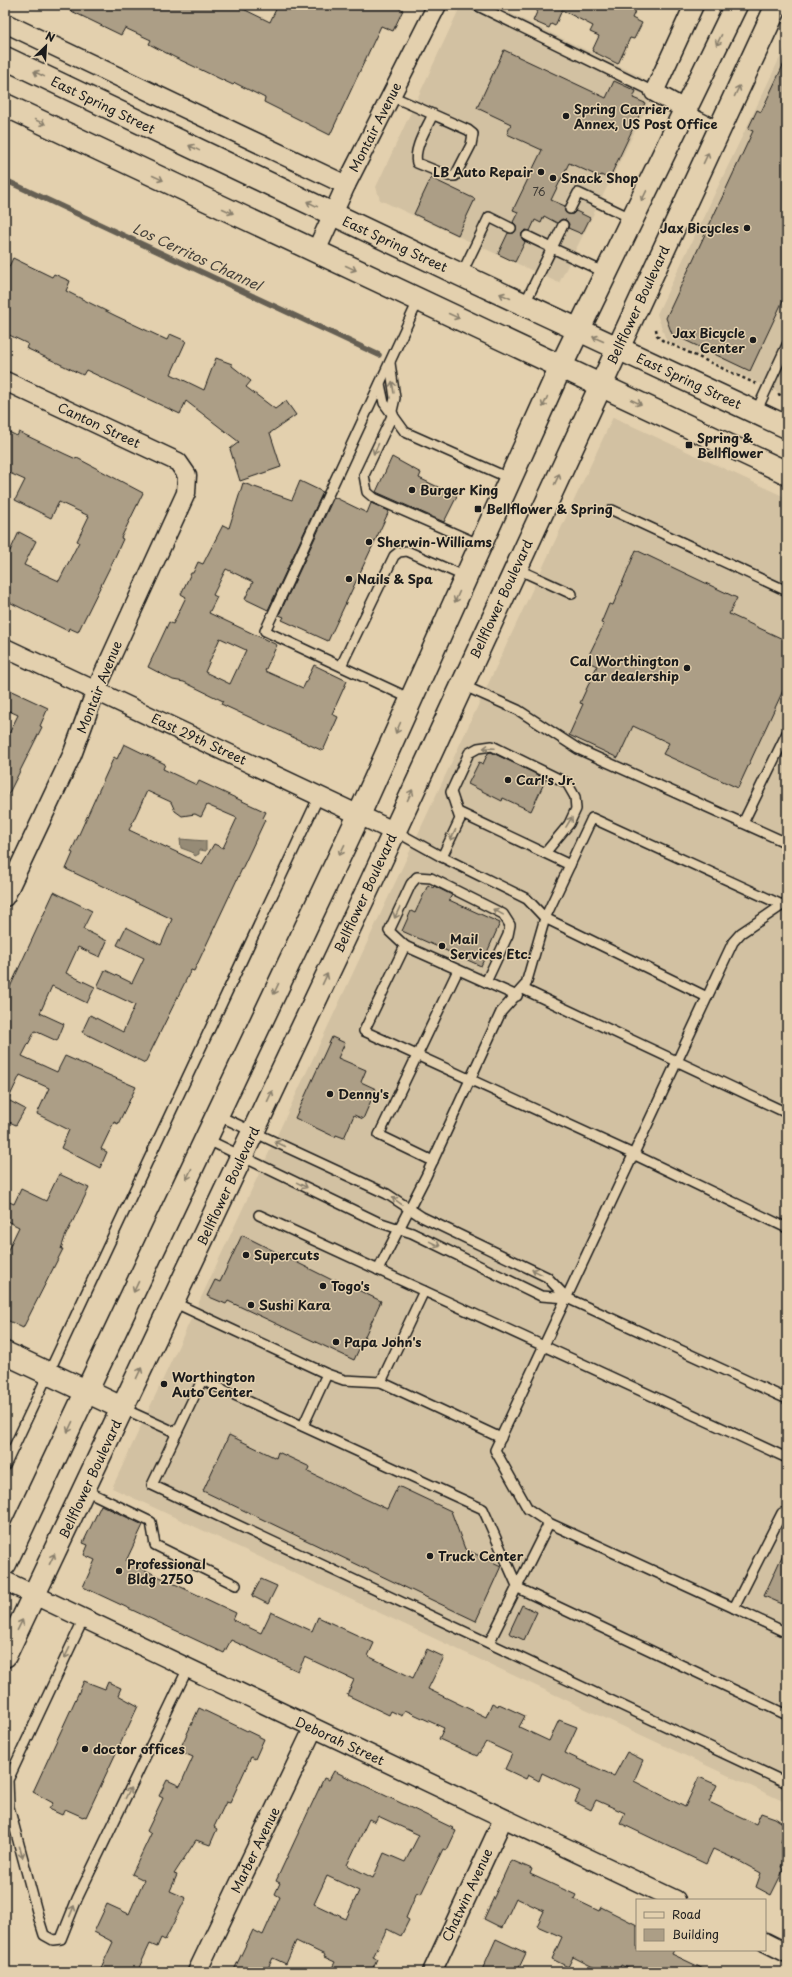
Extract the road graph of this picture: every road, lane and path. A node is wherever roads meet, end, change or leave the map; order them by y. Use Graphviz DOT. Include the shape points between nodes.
graph roads {
  1 [pos="437,5"];
  2 [pos="476,5"];
  3 [pos="694,5"];
  4 [pos="736,5"];
  5 [pos="777,5"];
  6 [pos="5,23"];
  7 [pos="5,58"];
  8 [pos="654,92"];
  9 [pos="391,96"];
  10 [pos="5,106"];
  11 [pos="686,110"];
  12 [pos="433,114"];
  13 [pos="720,127"];
  14 [pos="346,185"];
  15 [pos="570,209"];
  16 [pos="333,214"];
  17 [pos="632,219"];
  18 [pos="562,225"];
  19 [pos="511,228"];
  20 [pos="528,236"];
  21 [pos="552,248"];
  22 [pos="316,251"];
  23 [pos="606,273"];
  24 [pos="461,275"];
  25 [pos="419,299"];
  26 [pos="524,305"];
  27 [pos="656,329"];
  28 [pos="578,330"];
  29 [pos="787,346"];
  30 [pos="618,348"];
  31 [pos="784,362"];
  32 [pos="390,364"];
  33 [pos="561,366"];
  34 [pos="5,381"];
  35 [pos="380,384"];
  36 [pos="600,386"];
  37 [pos="767,389"];
  38 [pos="787,398"];
  39 [pos="756,412"];
  40 [pos="392,413"];
  41 [pos="787,427"];
  42 [pos="787,473"];
  43 [pos="187,475"];
  44 [pos="511,479"];
  45 [pos="612,510"];
  46 [pos="481,545"];
  47 [pos="515,568"];
  48 [pos="466,577"];
  49 [pos="787,591"];
  50 [pos="572,594"];
  51 [pos="5,648"];
  52 [pos="341,666"];
  53 [pos="462,685"];
  54 [pos="96,690"];
  55 [pos="411,699"];
  56 [pos="787,733"];
  57 [pos="319,796"];
  58 [pos="458,812"];
  59 [pos="359,815"];
  60 [pos="743,823"];
  61 [pos="393,831"];
  62 [pos="787,843"];
  63 [pos="544,853"];
  64 [pos="442,858"];
  65 [pos="570,865"];
  66 [pos="5,897"];
  67 [pos="785,903"];
  68 [pos="545,918"];
  69 [pos="405,946"];
  70 [pos="458,970"];
  71 [pos="486,982"];
  72 [pos="520,993"];
  73 [pos="707,997"];
  74 [pos="417,1056"];
  75 [pos="677,1062"];
  76 [pos="470,1080"];
  77 [pos="787,1113"];
  78 [pos="217,1115"];
  79 [pos="253,1132"];
  80 [pos="206,1138"];
  81 [pos="633,1154"];
  82 [pos="242,1156"];
  83 [pos="432,1161"];
  84 [pos="409,1210"];
  85 [pos="260,1215"];
  86 [pos="399,1228"];
  87 [pos="787,1228"];
  88 [pos="378,1270"];
  89 [pos="424,1291"];
  90 [pos="566,1298"];
  91 [pos="173,1302"];
  92 [pos="544,1346"];
  93 [pos="5,1353"];
  94 [pos="48,1374"];
  95 [pos="327,1374"];
  96 [pos="381,1382"];
  97 [pos="87,1392"];
  98 [pos="787,1399"];
  99 [pos="122,1408"];
  100 [pos="304,1426"];
  101 [pos="177,1433"];
  102 [pos="501,1438"];
  103 [pos="787,1458"];
  104 [pos="5,1466"];
  105 [pos="85,1490"];
  106 [pos="787,1516"];
  107 [pos="549,1522"];
  108 [pos="5,1564"];
  109 [pos="5,1581"];
  110 [pos="236,1585"];
  111 [pos="518,1588"];
  112 [pos="35,1594"];
  113 [pos="734,1608"];
  114 [pos="84,1618"];
  115 [pos="787,1633"];
  116 [pos="489,1643"];
  117 [pos="5,1656"];
  118 [pos="188,1668"];
  119 [pos="787,1715"];
  120 [pos="314,1728"];
  121 [pos="787,1783"];
  122 [pos="503,1819"];
  123 [pos="674,1899"];
  124 [pos="766,1942"];
  125 [pos="787,1952"];
  126 [pos="197,1972"];
  127 [pos="432,1972"];
  1 -- 9 [label="street, Montair Avenue"];
  2 -- 8 [label="lane"];
  3 -- 8 [label="street"];
  4 -- 11 [label="main road, one-way"];
  13 -- 5 [label="main road, Bellflower Boulevard, one-way"];
  6 -- 14 [label="street"];
  16 -- 7 [label="main road, East Spring Street, one-way"];
  8 -- 11 [label="street"];
  9 -- 12 [label="lane"];
  9 -- 14 [label="street, Montair Avenue"];
  10 -- 22 [label="main road, one-way"];
  11 -- 13 [label="lane"];
  11 -- 17 [label="main road, one-way"];
  12 -- 12 [label="lane" via="473,134 471,144 455,176 418,163 416,158"];
  30 -- 13 [label="main road, Bellflower Boulevard, one-way"];
  14 -- 16 [label="street, Montair Avenue"];
  15 -- 17 [label="lane" via="578,193"];
  16 -- 22 [label="street, Montair Avenue"];
  16 -- 24 [label="main road, East Spring Street"];
  17 -- 23 [label="main road"];
  18 -- 21 [label="lane"];
  19 -- 24 [label="lane" via="489,217"];
  20 -- 21 [label="lane"];
  21 -- 23 [label="lane"];
  21 -- 26 [label="lane"];
  22 -- 25 [label="main road, one-way"];
  23 -- 28 [label="main road"];
  26 -- 24 [label="main road, East Spring Street, one-way"];
  25 -- 32 [label="lane"];
  25 -- 33 [label="main road, one-way"];
  26 -- 28 [label="main road, East Spring Street"];
  27 -- 37 [label="path" via="662,340"];
  30 -- 28 [label="main road, East Spring Street, one-way"];
  28 -- 33 [label="main road"];
  29 -- 31 [label="lane"];
  30 -- 36 [label="main road, Bellflower Boulevard"];
  30 -- 39 [label="main road, East Spring Street"];
  31 -- 37 [label="lane"];
  32 -- 35 [label="lane"];
  40 -- 32 [label="lane, one-way" via="395,398"];
  33 -- 36 [label="main road"];
  33 -- 44 [label="main road, one-way"];
  34 -- 43 [label="street, Canton Street" via="178,462"];
  35 -- 40 [label="lane" via="384,403"];
  35 -- 52 [label="lane" via="265,631"];
  36 -- 42 [label="main road, one-way"];
  47 -- 36 [label="main road, Bellflower Boulevard, one-way"];
  37 -- 38 [label="path"];
  37 -- 39 [label="lane"];
  39 -- 41 [label="main road, East Spring Street"];
  40 -- 44 [label="lane" via="405,432"];
  40 -- 46 [label="lane, one-way" via="364,475 367,492 374,498"];
  43 -- 54 [label="street, Montair Avenue" via="186,493"];
  44 -- 46 [label="main road"];
  45 -- 49 [label="lane"];
  46 -- 48 [label="main road"];
  47 -- 50 [label="lane"];
  47 -- 53 [label="main road, Bellflower Boulevard"];
  48 -- 52 [label="lane" via="407,551 399,552 394,556"];
  48 -- 55 [label="main road, one-way"];
  51 -- 54 [label="street, East 29th Street"];
  52 -- 55 [label="lane"];
  53 -- 60 [label="lane" via="518,710 578,749"];
  61 -- 53 [label="main road, Bellflower Boulevard, one-way"];
  54 -- 57 [label="street, East 29th Street"];
  54 -- 66 [label="street, Montair Avenue" via="72,755"];
  55 -- 59 [label="main road, one-way"];
  56 -- 60 [label="lane"];
  57 -- 59 [label="street, East 29th Street"];
  57 -- 94 [label="lane"];
  58 -- 63 [label="lane"];
  63 -- 58 [label="lane, one-way" via="569,824 576,809 575,797 567,783 492,746 478,748 469,753 451,792"];
  58 -- 64 [label="lane, one-way" via="460,819"];
  59 -- 61 [label="street, East 29th Street"];
  59 -- 78 [label="main road, one-way"];
  60 -- 62 [label="lane"];
  61 -- 64 [label="lane"];
  79 -- 61 [label="main road, Bellflower Boulevard, one-way"];
  63 -- 65 [label="lane"];
  64 -- 68 [label="lane" via="527,899"];
  65 -- 67 [label="lane" via="592,818"];
  65 -- 68 [label="lane"];
  67 -- 73 [label="lane" via="741,933 733,942"];
  68 -- 72 [label="lane" via="526,984"];
  68 -- 73 [label="lane"];
  69 -- 70 [label="lane"];
  71 -- 69 [label="lane, one-way" via="508,935 510,925 504,914 431,878 417,877 411,884 389,931"];
  69 -- 74 [label="lane" via="364,1031"];
  70 -- 71 [label="lane"];
  70 -- 74 [label="lane"];
  71 -- 72 [label="lane"];
  72 -- 75 [label="lane"];
  72 -- 76 [label="lane" via="501,1012"];
  73 -- 75 [label="lane"];
  74 -- 76 [label="lane"];
  74 -- 83 [label="lane" via="379,1135"];
  75 -- 77 [label="lane"];
  75 -- 81 [label="lane"];
  76 -- 81 [label="lane"];
  76 -- 83 [label="lane"];
  78 -- 79 [label="lane"];
  78 -- 80 [label="main road"];
  79 -- 82 [label="main road, Bellflower Boulevard"];
  84 -- 79 [label="lane, one-way" via="387,1194"];
  80 -- 82 [label="lane"];
  80 -- 97 [label="main road, one-way"];
  81 -- 87 [label="lane"];
  81 -- 90 [label="lane"];
  82 -- 86 [label="lane, one-way" via="378,1222"];
  82 -- 91 [label="main road, Bellflower Boulevard"];
  83 -- 84 [label="lane"];
  84 -- 86 [label="lane"];
  90 -- 84 [label="lane, one-way" via="547,1277"];
  85 -- 88 [label="lane"];
  86 -- 88 [label="lane"];
  86 -- 90 [label="lane, one-way" via="541,1296"];
  88 -- 89 [label="lane"];
  89 -- 92 [label="lane"];
  89 -- 96 [label="lane"];
  90 -- 92 [label="lane"];
  90 -- 98 [label="lane"];
  91 -- 95 [label="lane"];
  99 -- 91 [label="main road, Bellflower Boulevard, one-way"];
  92 -- 102 [label="lane"];
  92 -- 103 [label="lane"];
  93 -- 94 [label="main road"];
  94 -- 97 [label="main road"];
  94 -- 104 [label="lane"];
  95 -- 96 [label="lane" via="344,1380"];
  95 -- 100 [label="lane"];
  96 -- 102 [label="lane"];
  97 -- 99 [label="main road"];
  97 -- 108 [label="main road, one-way"];
  99 -- 101 [label="lane"];
  99 -- 105 [label="main road, Bellflower Boulevard"];
  100 -- 101 [label="lane" via="202,1380"];
  100 -- 111 [label="lane" via="483,1510"];
  101 -- 116 [label="lane" via="152,1485"];
  102 -- 107 [label="lane" via="496,1450 528,1509"];
  105 -- 110 [label="lane" via="151,1522 154,1545"];
  112 -- 105 [label="main road, Bellflower Boulevard, one-way"];
  106 -- 113 [label="lane" via="782,1513"];
  107 -- 111 [label="lane"];
  107 -- 113 [label="lane"];
  109 -- 112 [label="street, Deborah Street"];
  111 -- 116 [label="lane"];
  111 -- 119 [label="lane"];
  112 -- 114 [label="street, Deborah Street"];
  117 -- 112 [label="main road, Bellflower Boulevard, one-way"];
  113 -- 115 [label="lane"];
  114 -- 118 [label="street, Deborah Street"];
  114 -- 118 [label="lane, one-way" via="8,1780 9,1807 35,1903 44,1935 52,1940 61,1939 66,1930 77,1899"];
  116 -- 121 [label="lane"];
  118 -- 120 [label="street, Deborah Street"];
  120 -- 122 [label="street, Deborah Street"];
  120 -- 126 [label="street, Marber Avenue"];
  122 -- 123 [label="street, Deborah Street"];
  122 -- 127 [label="street, Chatwin Avenue"];
  124 -- 125 [label="street"];
}
